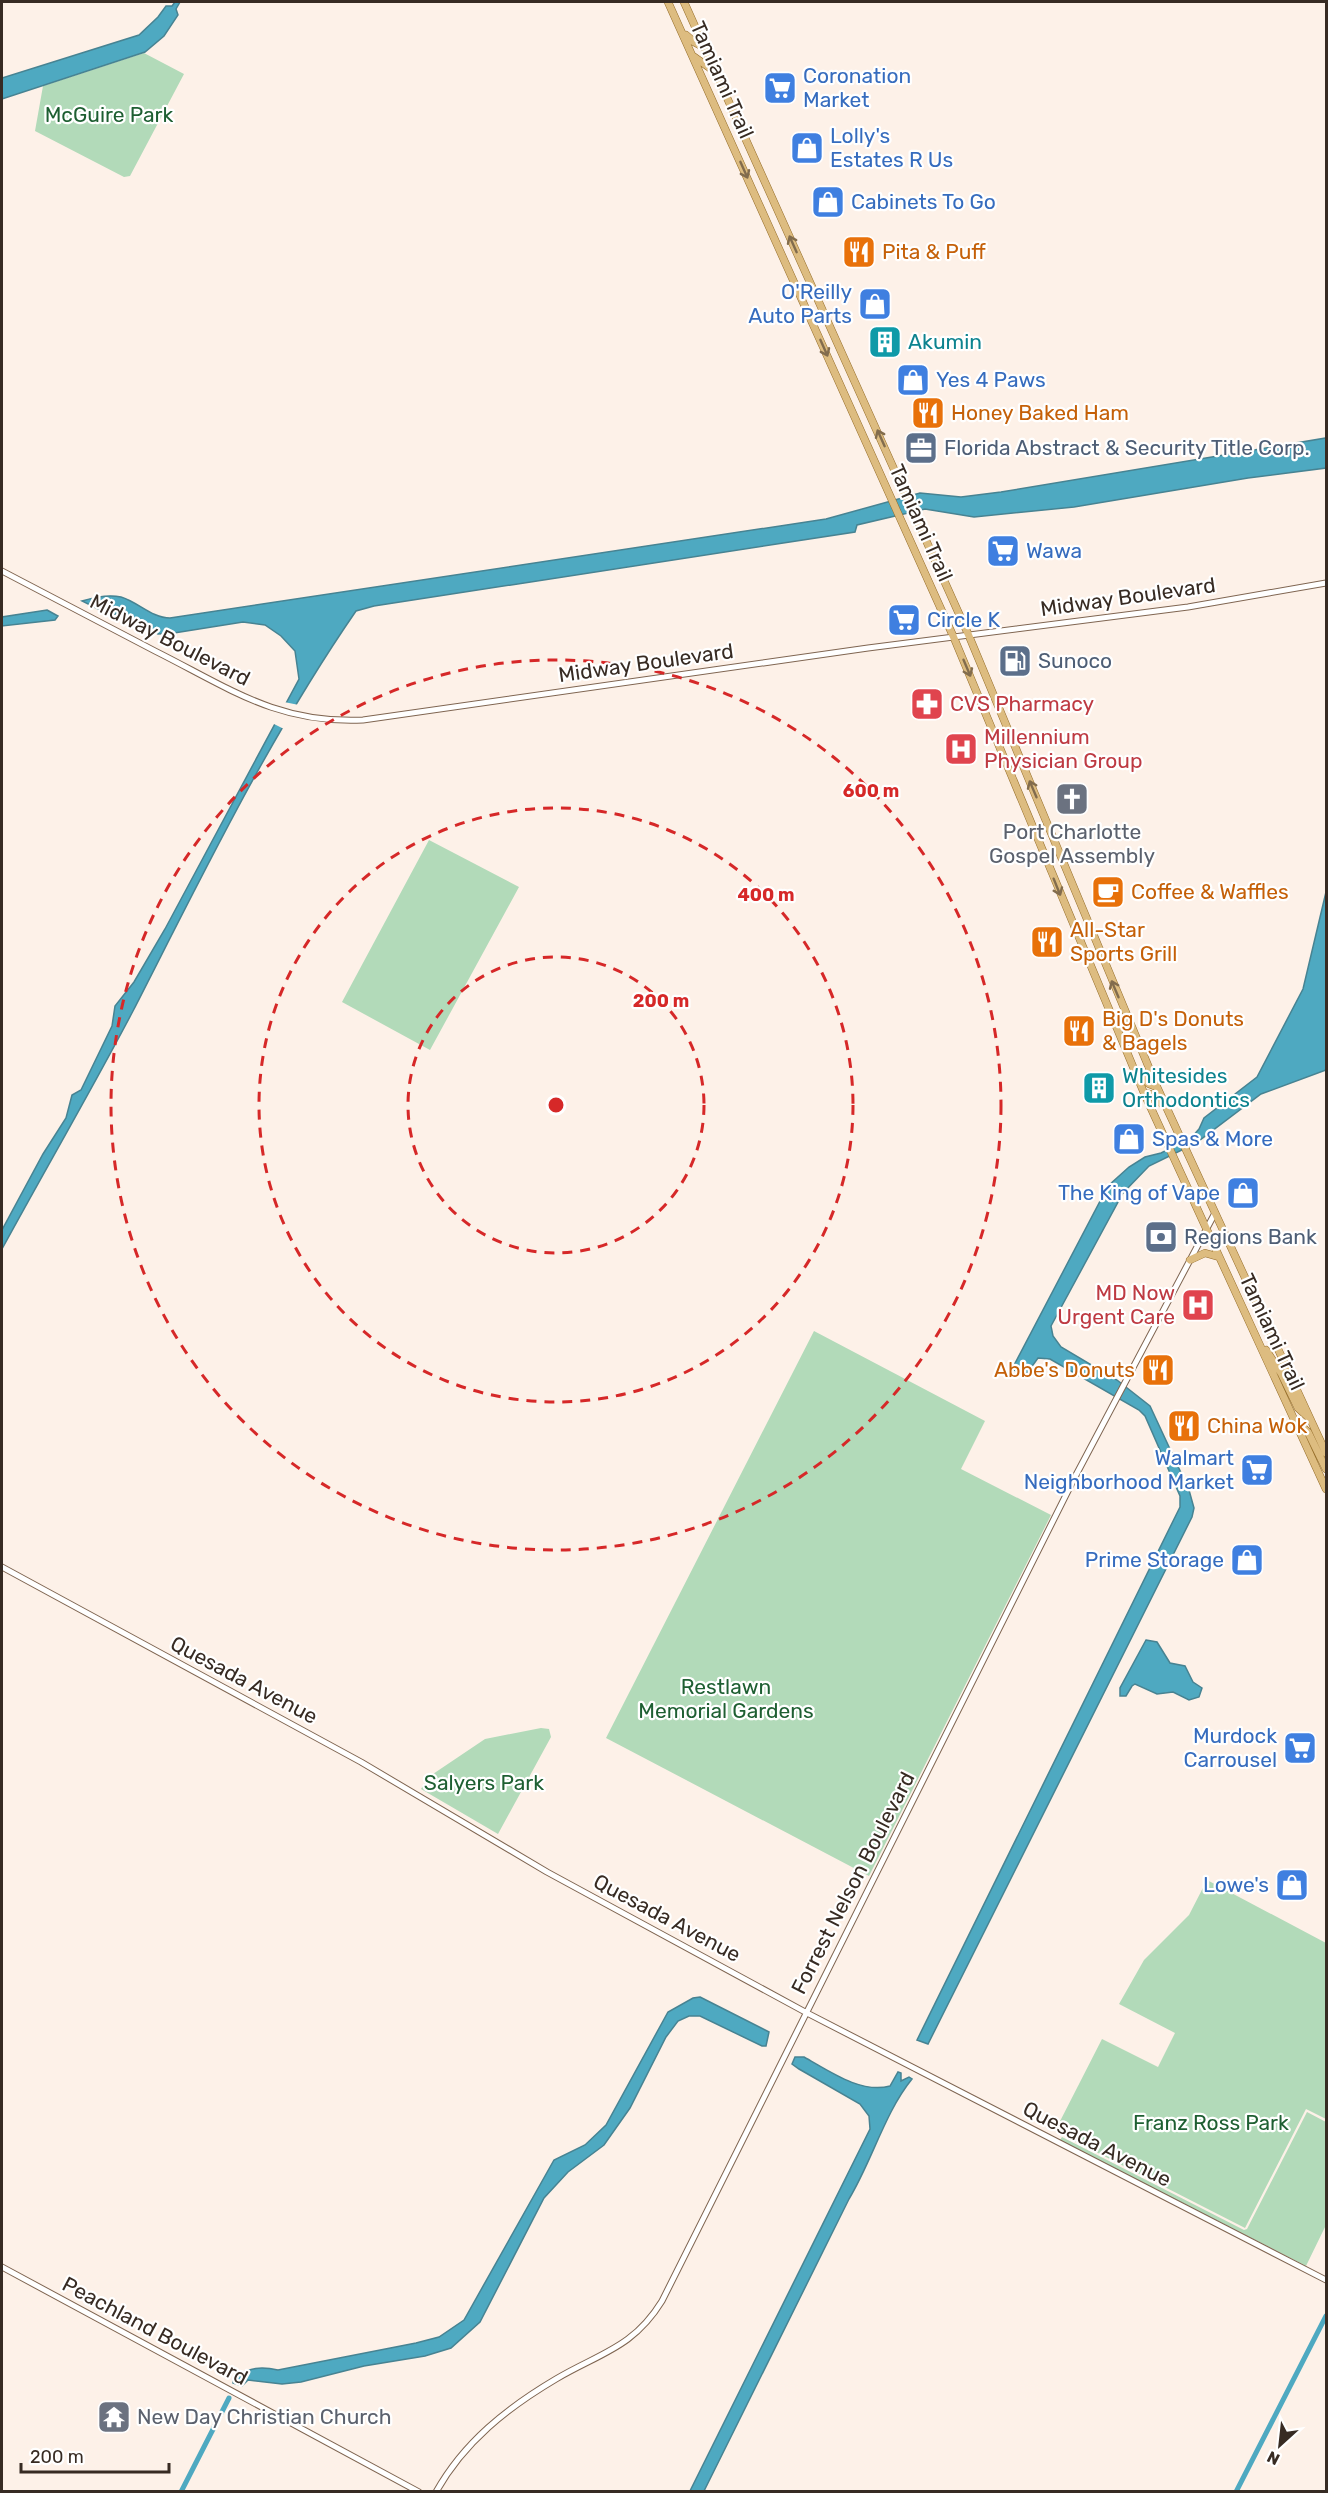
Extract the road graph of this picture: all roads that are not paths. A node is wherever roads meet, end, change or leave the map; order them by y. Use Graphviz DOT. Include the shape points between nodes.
graph roads {
  1 [pos="668,2"];
  2 [pos="684,2"];
  3 [pos="682,31"];
  4 [pos="705,48"];
  5 [pos="693,56"];
  6 [pos="716,72"];
  7 [pos="2,571"];
  8 [pos="1326,583"];
  9 [pos="969,636"];
  10 [pos="954,638"];
  11 [pos="1132,1065"];
  12 [pos="1157,1088"];
  13 [pos="1144,1093"];
  14 [pos="1166,1108"];
  15 [pos="1215,1213"];
  16 [pos="1206,1229"];
  17 [pos="1219,1257"];
  18 [pos="1190,1260"];
  19 [pos="1252,1327"];
  20 [pos="1310,1419"];
  21 [pos="1295,1420"];
  22 [pos="1326,1454"];
  23 [pos="1326,1469"];
  24 [pos="1326,1489"];
  25 [pos="2,1567"];
  26 [pos="807,2013"];
  27 [pos="2,2267"];
  28 [pos="1326,2280"];
  29 [pos="419,2492"];
  30 [pos="435,2492"];
  1 -- 3 [label="main road, Tamiami Trail"];
  2 -- 4 [label="main road, Tamiami Trail"];
  3 -- 4 [label="main road"];
  3 -- 5 [label="main road, Tamiami Trail"];
  4 -- 6 [label="main road, Tamiami Trail"];
  5 -- 6 [label="main road"];
  5 -- 10 [label="main road, Tamiami Trail, one-way"];
  9 -- 6 [label="main road, Tamiami Trail, one-way"];
  7 -- 10 [label="street, Midway Boulevard" via="250,700 296,716 334,721"];
  8 -- 9 [label="street, Midway Boulevard" via="1188,607"];
  9 -- 10 [label="street, Midway Boulevard"];
  12 -- 9 [label="main road, Tamiami Trail, one-way"];
  10 -- 11 [label="main road, Tamiami Trail, one-way"];
  11 -- 12 [label="main road" via="1144,1081"];
  11 -- 13 [label="main road, Tamiami Trail"];
  12 -- 14 [label="main road, Tamiami Trail"];
  13 -- 14 [label="main road" via="1154,1096"];
  13 -- 16 [label="main road, Tamiami Trail"];
  14 -- 15 [label="main road, Tamiami Trail"];
  15 -- 16 [label="street, Forrest Nelson Boulevard"];
  15 -- 20 [label="main road, Tamiami Trail"];
  16 -- 17 [label="main road, Tamiami Trail"];
  16 -- 18 [label="street, Forrest Nelson Boulevard"];
  17 -- 18 [label="main road" via="1205,1253"];
  17 -- 19 [label="main road, Tamiami Trail"];
  18 -- 26 [label="street, Forrest Nelson Boulevard"];
  19 -- 20 [label="main road" via="1298,1408"];
  19 -- 21 [label="main road, Tamiami Trail"];
  20 -- 22 [label="main road, Tamiami Trail"];
  21 -- 23 [label="main road" via="1308,1432"];
  21 -- 24 [label="main road, Tamiami Trail"];
  25 -- 26 [label="street, Quesada Avenue" via="361,1762 547,1872"];
  26 -- 28 [label="street, Quesada Avenue"];
  26 -- 30 [label="street, Forrest Nelson Boulevard" via="649,2321 622,2345 557,2378 490,2425 461,2453"];
  27 -- 29 [label="street, Peachland Boulevard"];
}
